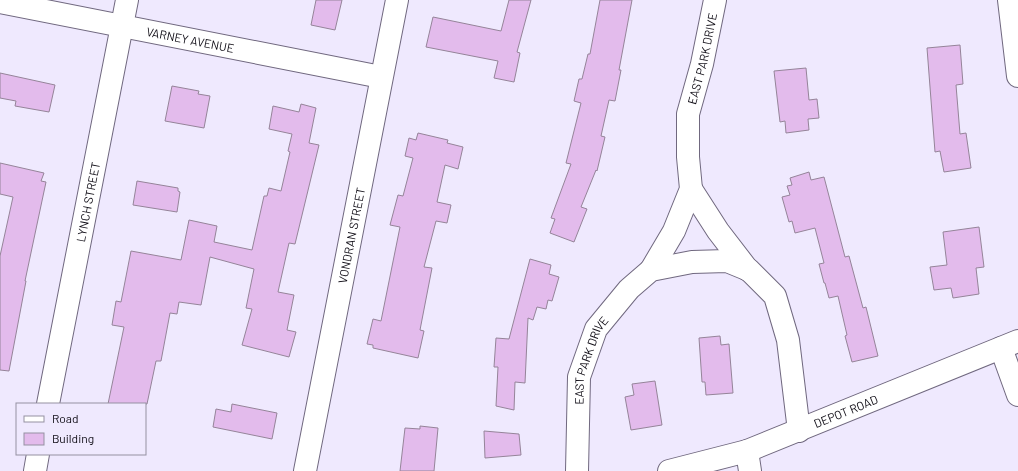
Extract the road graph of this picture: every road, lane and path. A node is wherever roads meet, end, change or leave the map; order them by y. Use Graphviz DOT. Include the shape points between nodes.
graph roads {
  1 [pos="127,0"];
  2 [pos="397,0"];
  3 [pos="715,0"];
  4 [pos="1008,0"];
  5 [pos="0,2"];
  6 [pos="122,26"];
  7 [pos="1018,76"];
  8 [pos="381,77"];
  9 [pos="691,189"];
  10 [pos="651,270"];
  11 [pos="749,270"];
  12 [pos="1009,344"];
  13 [pos="1018,395"];
  14 [pos="48,403"];
  15 [pos="799,431"];
  16 [pos="38,455"];
  17 [pos="748,461"];
  18 [pos="35,471"];
  19 [pos="305,471"];
  20 [pos="577,471"];
  21 [pos="669,471"];
  1 -- 6 [label="street, LYNCH STREET"];
  2 -- 8 [label="street, VONDRAN STREET"];
  3 -- 9 [label="street, EAST PARK DRIVE" via="702,64 688,114"];
  4 -- 7 [label="street"];
  5 -- 6 [label="street, VARNEY AVENUE"];
  6 -- 8 [label="street, VARNEY AVENUE"];
  6 -- 14 [label="street, LYNCH STREET"];
  8 -- 19 [label="street, VONDRAN STREET"];
  9 -- 10 [label="street, EAST PARK DRIVE" via="674,231"];
  9 -- 11 [label="street, EAST PARK DRIVE" via="718,231"];
  10 -- 11 [label="street, EAST PARK DRIVE" via="692,262 726,261"];
  10 -- 20 [label="street, EAST PARK DRIVE" via="629,289 596,329 579,376"];
  11 -- 15 [label="street, EAST PARK DRIVE" via="775,296 788,340"];
  12 -- 13 [label="street"];
  12 -- 15 [label="street, DEPOT ROAD"];
  15 -- 17 [label="street, DEPOT ROAD"];
  16 -- 18 [label="street"];
  17 -- 21 [label="street, DEPOT ROAD"];
}
